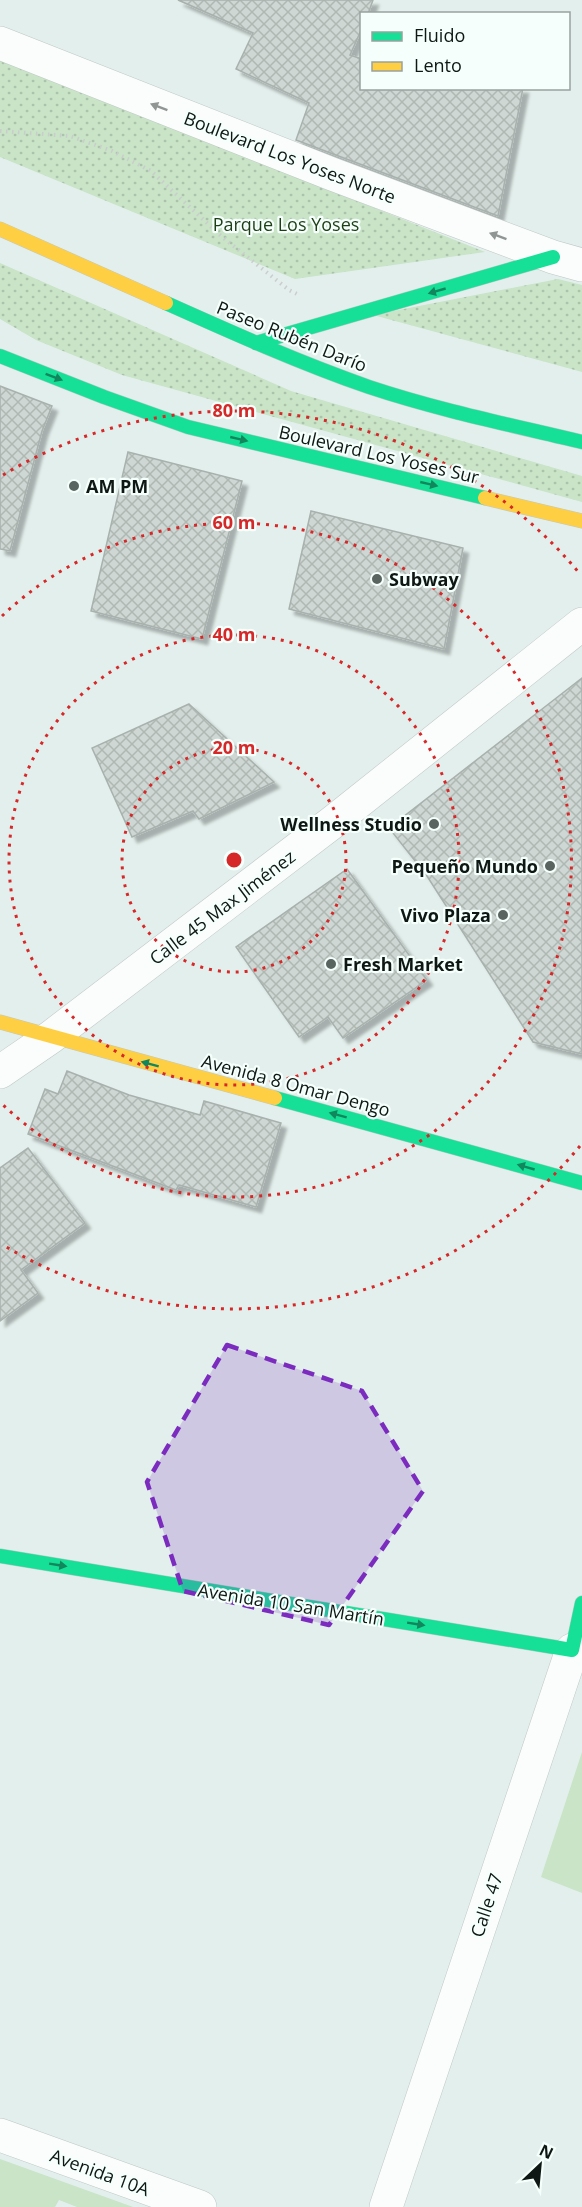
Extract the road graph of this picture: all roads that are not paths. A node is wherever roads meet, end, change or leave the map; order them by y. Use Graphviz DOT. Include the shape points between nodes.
graph roads {
  1 [pos="0,43"];
  2 [pos="0,228"];
  3 [pos="568,261"];
  4 [pos="256,343"];
  5 [pos="0,356"];
  6 [pos="582,442"];
  7 [pos="582,521"];
  8 [pos="582,624"];
  9 [pos="0,1022"];
  10 [pos="51,1037"];
  11 [pos="0,1072"];
  12 [pos="582,1183"];
  13 [pos="0,1556"];
  14 [pos="582,1603"];
  15 [pos="577,1650"];
  16 [pos="0,2135"];
  17 [pos="200,2207"];
  18 [pos="386,2207"];
  3 -- 1 [label="street, Boulevard Los Yoses Norte, one-way" via="332,174"];
  2 -- 4 [label="main road, Paseo Rubén Darío"];
  3 -- 4 [label="main road, one-way"];
  4 -- 6 [label="main road, Paseo Rubén Darío" via="380,390"];
  5 -- 7 [label="main road, Boulevard Los Yoses Sur, one-way" via="188,427"];
  8 -- 10 [label="street, Calle 45 Max Jiménez" via="333,822"];
  9 -- 10 [label="main road, Avenida 8 Omar Dengo"];
  10 -- 11 [label="street, Calle 45 Max Jiménez"];
  12 -- 10 [label="main road, Avenida 8 Omar Dengo, one-way"];
  13 -- 15 [label="main road, Avenida 10 San Martín, one-way"];
  14 -- 15 [label="main road, Calle 47"];
  15 -- 18 [label="street, Calle 47"];
  16 -- 17 [label="street, Avenida 10A"];
}
